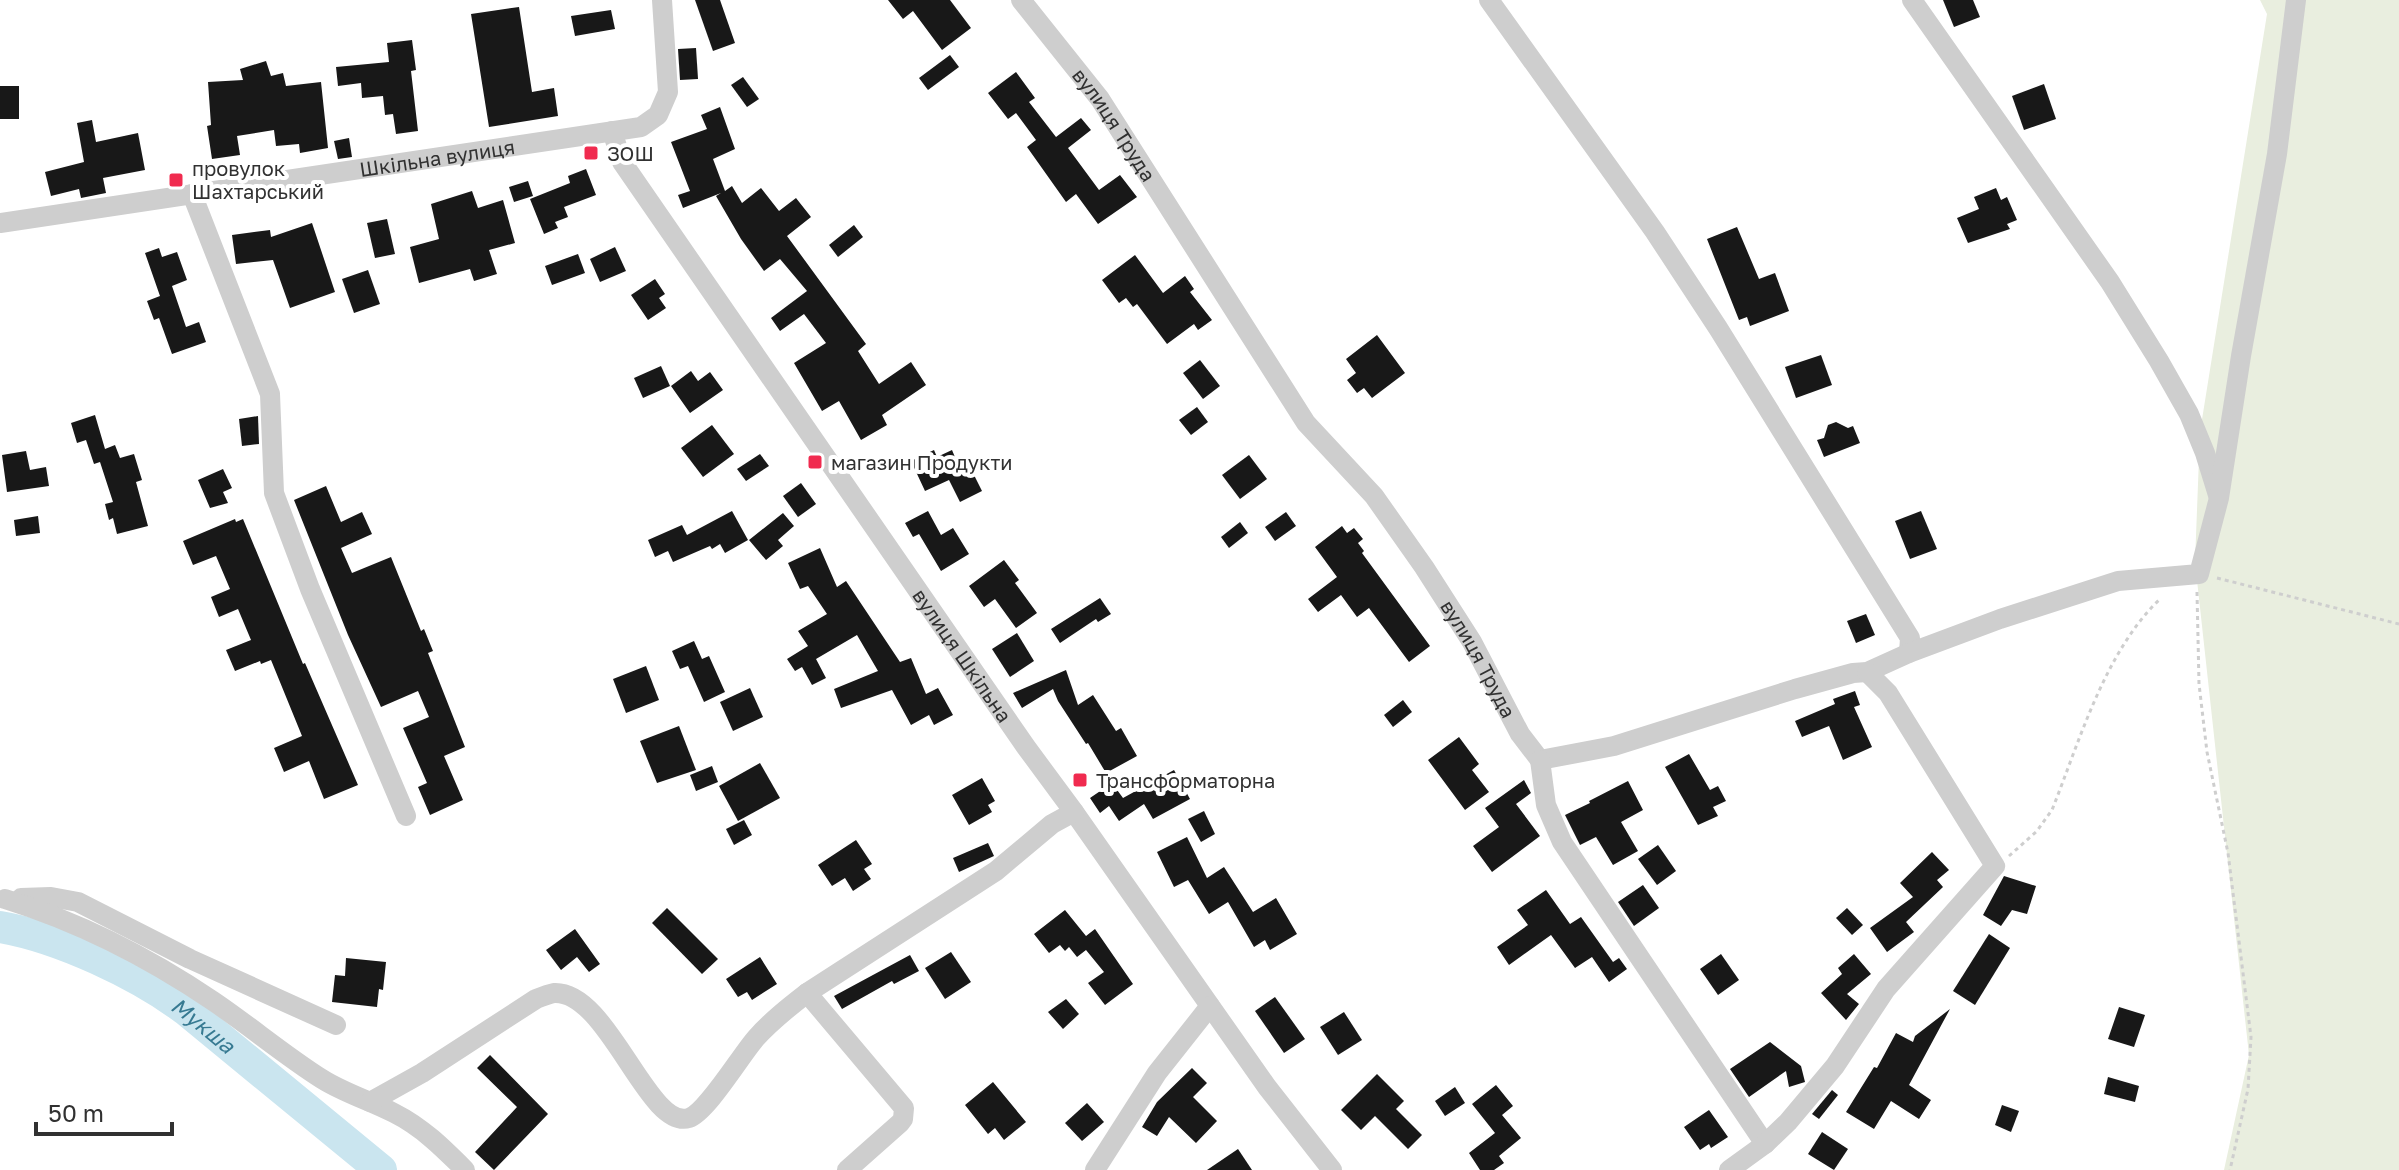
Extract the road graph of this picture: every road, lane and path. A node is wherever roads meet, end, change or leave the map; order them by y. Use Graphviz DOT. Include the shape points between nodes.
graph roads {
  1 [pos="662,0"];
  2 [pos="1021,0"];
  3 [pos="1489,0"];
  4 [pos="1912,0"];
  5 [pos="2296,0"];
  6 [pos="612,131"];
  7 [pos="192,194"];
  8 [pos="0,223"];
  9 [pos="2219,498"];
  10 [pos="2199,574"];
  11 [pos="2165,593"];
  12 [pos="2399,624"];
  13 [pos="1909,653"];
  14 [pos="1867,672"];
  15 [pos="1540,760"];
  16 [pos="1074,812"];
  17 [pos="406,816"];
  18 [pos="1995,866"];
  19 [pos="807,993"];
  20 [pos="1210,1006"];
  21 [pos="336,1025"];
  22 [pos="370,1102"];
  23 [pos="1765,1144"];
  24 [pos="465,1170"];
  25 [pos="847,1170"];
  26 [pos="1095,1170"];
  27 [pos="1332,1170"];
  28 [pos="1729,1170"];
  29 [pos="2230,1170"];
  1 -- 6 [label="street, Шкільна вулиця" via="668,92 658,115 641,127"];
  2 -- 15 [label="street, вулиця Труда" via="1100,99 1306,423 1374,496 1449,603 1520,734"];
  3 -- 13 [label="street" via="1718,328 1910,638"];
  4 -- 9 [label="street" via="2110,282 2159,361 2189,414"];
  5 -- 9 [label="street" via="2277,154"];
  6 -- 7 [label="street, Шкільна вулиця"];
  6 -- 16 [label="street, вулиця Шкільна" via="622,162"];
  7 -- 8 [label="street, Шкільна вулиця"];
  7 -- 17 [label="street" via="270,394 274,493"];
  9 -- 10 [label="street"];
  10 -- 12 [label="path"];
  10 -- 13 [label="street" via="2118,581"];
  10 -- 29 [label="path" via="2199,684 2251,1037 2248,1089"];
  11 -- 18 [label="path" via="2134,627 2115,660 2052,810 2022,848"];
  13 -- 14 [label="street"];
  14 -- 15 [label="street" via="1614,746"];
  14 -- 18 [label="street" via="1888,693"];
  15 -- 23 [label="street" via="1546,805 1562,842"];
  16 -- 19 [label="street" via="984,879"];
  16 -- 20 [label="street, вулиця Шкільна"];
  18 -- 23 [label="street" via="1886,989 1835,1066"];
  19 -- 22 [label="street" via="757,1037 690,1117 666,1111 585,1006 554,993 536,999"];
  19 -- 25 [label="street" via="904,1108 900,1123"];
  20 -- 26 [label="street" via="1157,1073"];
  20 -- 27 [label="street, вулиця Шкільна"];
  21 -- 22 [label="street" via="78,902 5,899 103,936 212,1000 325,1081"];
  22 -- 24 [label="street" via="434,1139"];
  23 -- 28 [label="street"];
}
